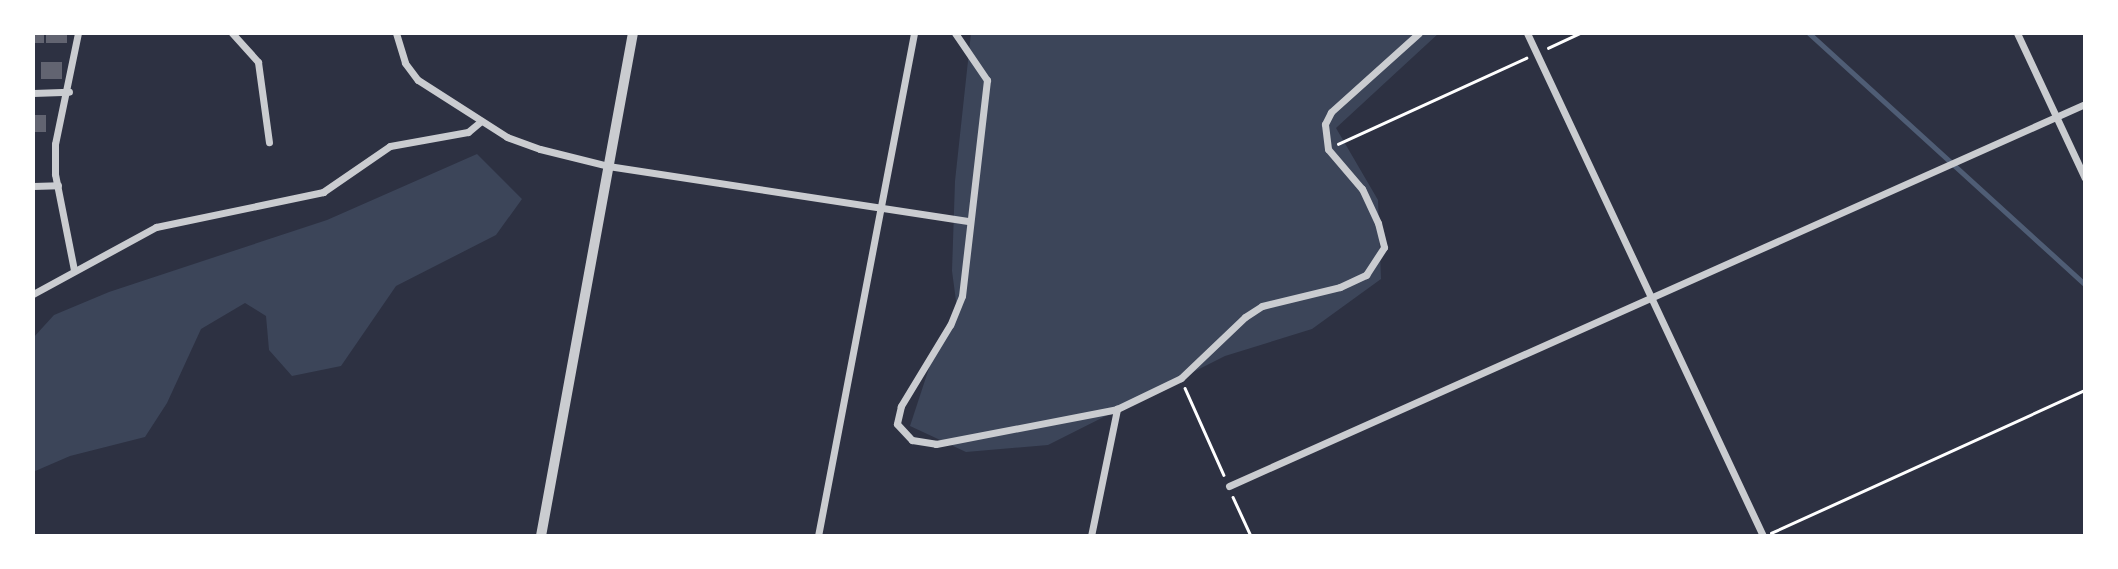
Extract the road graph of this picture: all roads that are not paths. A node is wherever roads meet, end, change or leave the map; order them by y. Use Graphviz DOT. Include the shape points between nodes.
graph roads {
  1 [pos="78,33"];
  2 [pos="232,33"];
  3 [pos="396,33"];
  4 [pos="633,33"];
  5 [pos="914,33"];
  6 [pos="955,33"];
  7 [pos="1419,33"];
  8 [pos="1527,33"];
  9 [pos="2017,33"];
  10 [pos="69,92"];
  11 [pos="33,93"];
  12 [pos="2085,104"];
  13 [pos="2056,118"];
  14 [pos="481,121"];
  15 [pos="269,142"];
  16 [pos="608,166"];
  17 [pos="2085,178"];
  18 [pos="33,186"];
  19 [pos="58,186"];
  20 [pos="881,208"];
  21 [pos="968,221"];
  22 [pos="74,270"];
  23 [pos="33,294"];
  24 [pos="1651,298"];
  25 [pos="1116,409"];
  26 [pos="1229,486"];
  27 [pos="541,536"];
  28 [pos="818,536"];
  29 [pos="1091,536"];
  30 [pos="1764,536"];
  1 -- 10 [label="street"];
  2 -- 15 [label="street" via="258,62"];
  3 -- 14 [label="street" via="405,64 418,80"];
  4 -- 16 [label="street"];
  5 -- 20 [label="street"];
  6 -- 21 [label="street" via="987,80"];
  7 -- 25 [label="street" via="1331,112 1325,124 1328,149 1362,189 1378,223 1384,247 1378,261 1366,275 1340,287 1262,306 1181,379"];
  8 -- 24 [label="street"];
  9 -- 13 [label="street"];
  10 -- 11 [label="street"];
  10 -- 19 [label="street" via="55,145"];
  12 -- 13 [label="street"];
  13 -- 17 [label="street"];
  13 -- 24 [label="street"];
  14 -- 16 [label="street" via="540,149"];
  14 -- 22 [label="street" via="468,132 390,146 323,192 156,227"];
  16 -- 20 [label="street"];
  16 -- 27 [label="street"];
  18 -- 19 [label="street"];
  19 -- 22 [label="street"];
  20 -- 21 [label="street"];
  20 -- 28 [label="street"];
  21 -- 25 [label="street" via="962,296 950,325 901,406 897,424 902,433 936,444"];
  22 -- 23 [label="street"];
  24 -- 26 [label="street"];
  24 -- 30 [label="street"];
  25 -- 29 [label="street"];
}
